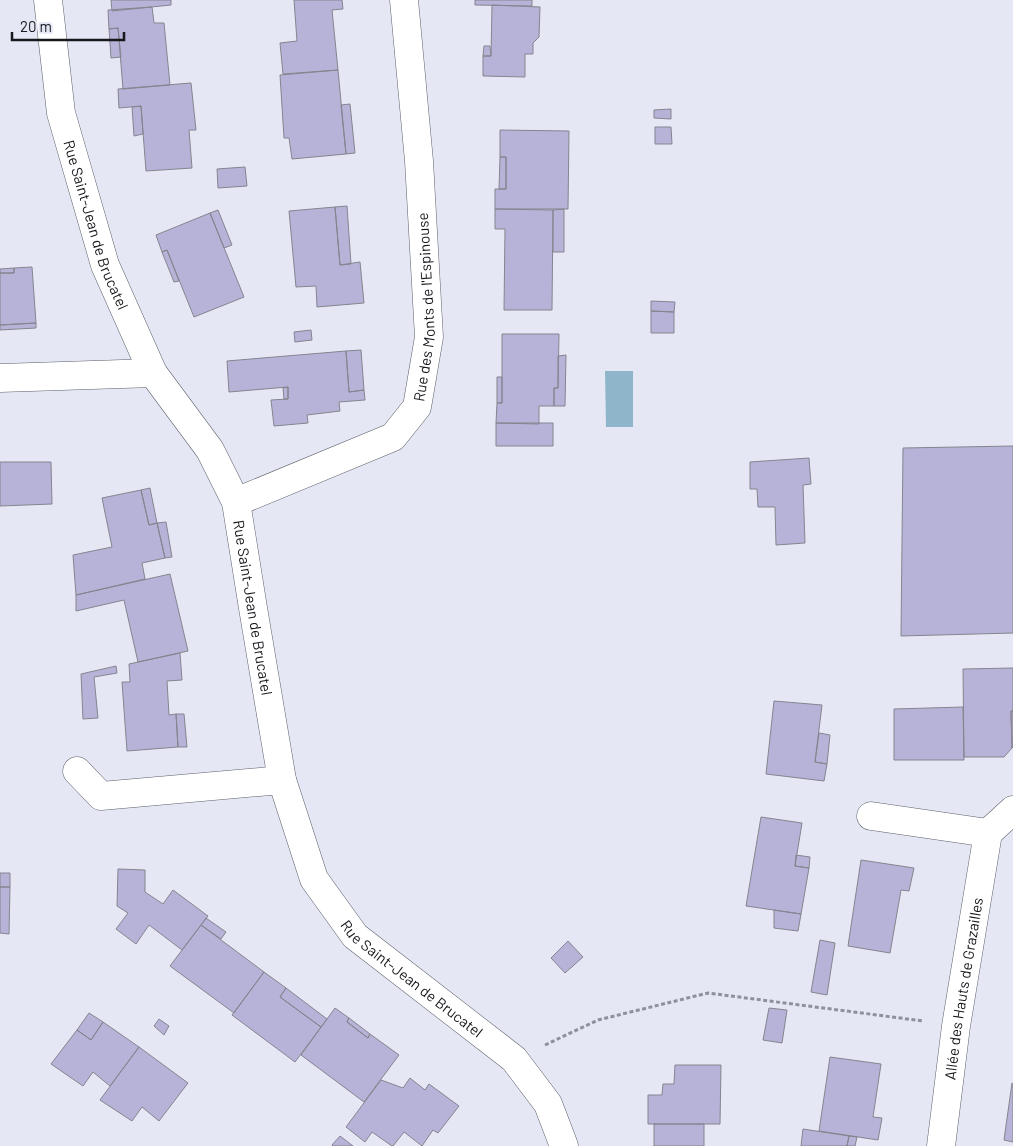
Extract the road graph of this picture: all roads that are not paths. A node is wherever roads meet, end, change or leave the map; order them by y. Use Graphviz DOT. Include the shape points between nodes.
graph roads {
  1 [pos="48,0"];
  2 [pos="404,0"];
  3 [pos="153,373"];
  4 [pos="0,378"];
  5 [pos="236,502"];
  6 [pos="77,771"];
  7 [pos="282,780"];
  8 [pos="1013,810"];
  9 [pos="871,816"];
  10 [pos="988,833"];
  11 [pos="564,1146"];
  12 [pos="941,1146"];
  1 -- 3 [label="street, Rue Saint-Jean de Brucatel" via="61,114 105,265"];
  2 -- 5 [label="street, Rue des Monts de l'Espinouse" via="419,161 429,337 417,406 393,437"];
  3 -- 4 [label="street"];
  3 -- 5 [label="street, Rue Saint-Jean de Brucatel" via="210,450"];
  5 -- 7 [label="street, Rue Saint-Jean de Brucatel"];
  6 -- 7 [label="street" via="102,796"];
  7 -- 11 [label="street, Rue Saint-Jean de Brucatel" via="314,879 355,936 514,1059 548,1104"];
  8 -- 10 [label="street"];
  9 -- 10 [label="street"];
  10 -- 12 [label="street, Allée des Hauts de Grazailles" via="956,1026"];
}
